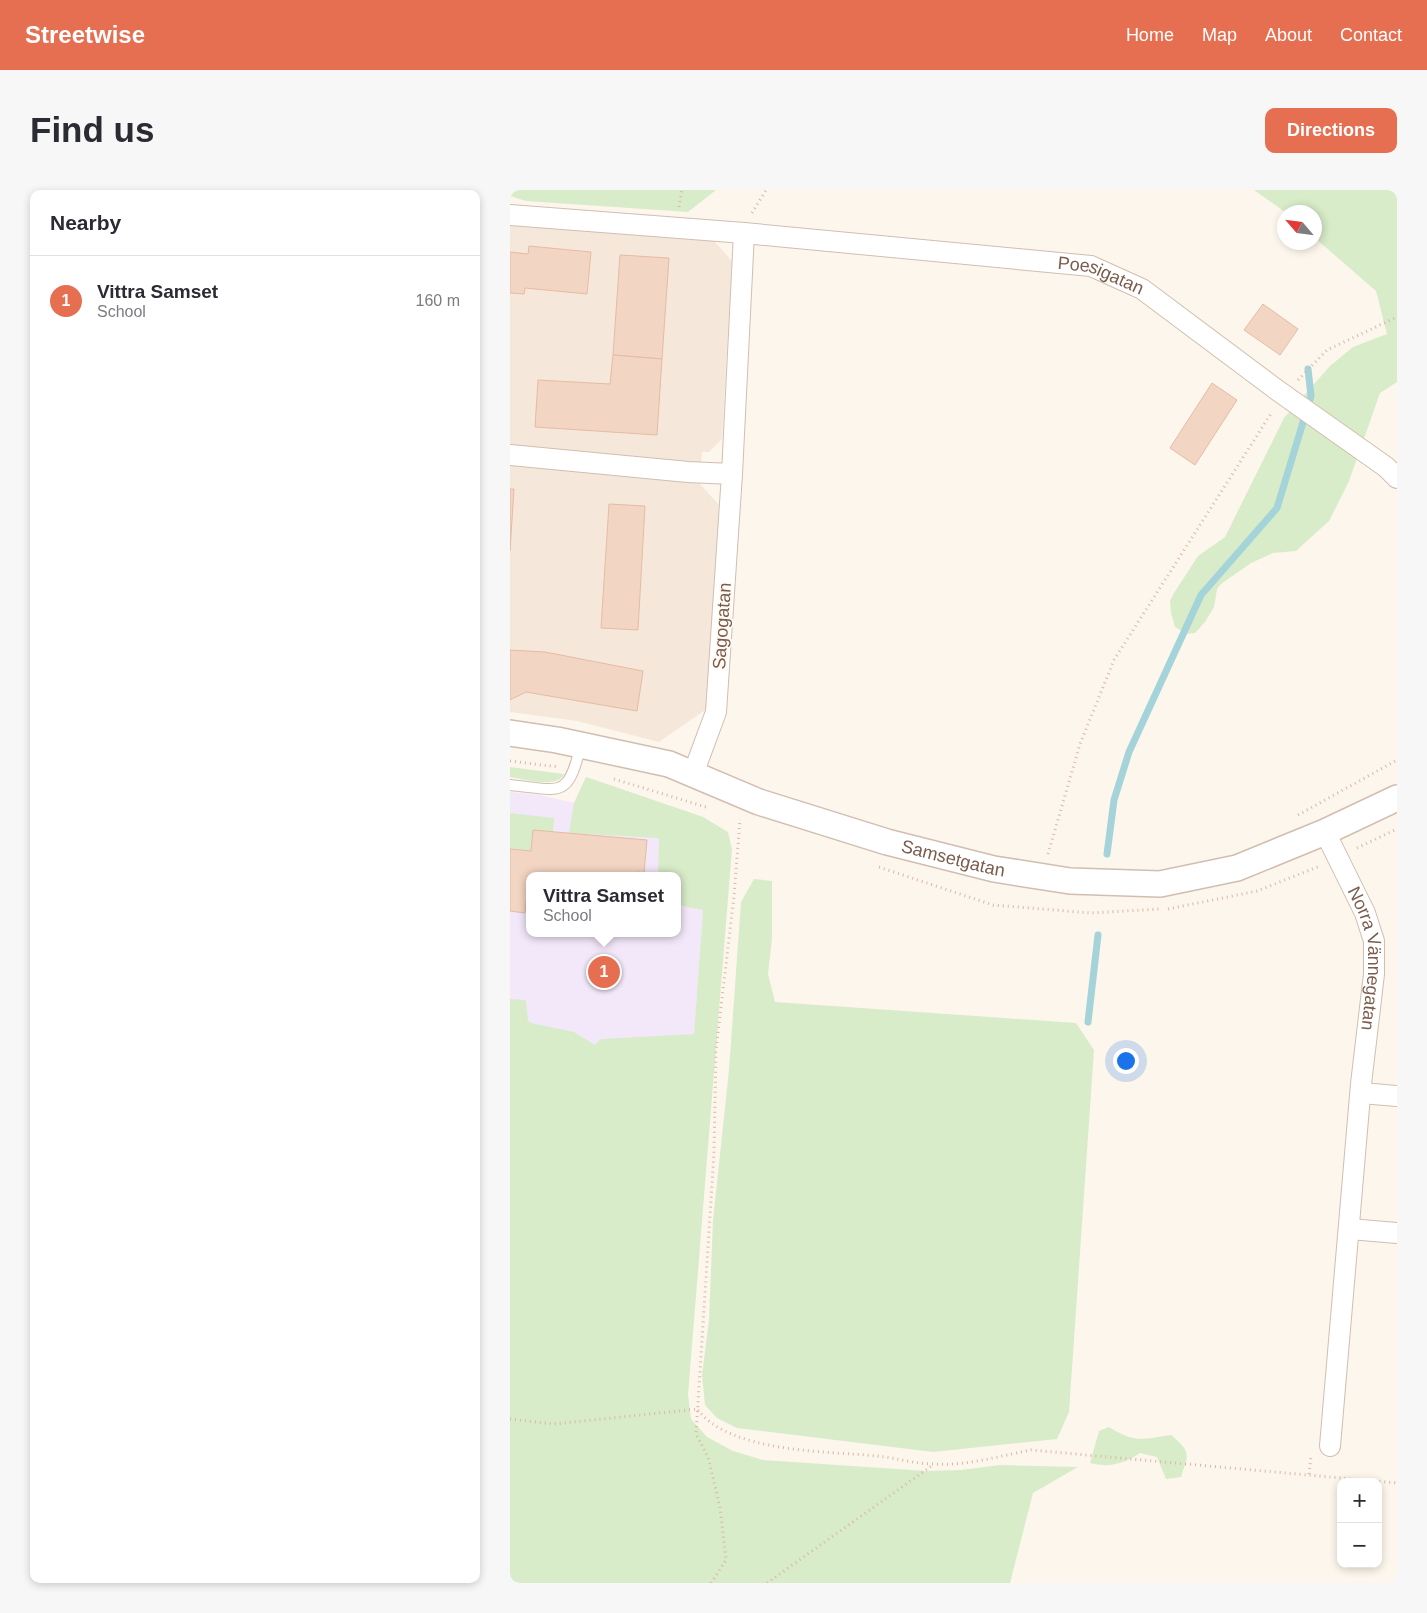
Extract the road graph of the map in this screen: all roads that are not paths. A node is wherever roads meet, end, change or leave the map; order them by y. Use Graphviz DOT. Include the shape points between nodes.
graph roads {
  1 [pos="510,214"];
  2 [pos="744,233"];
  3 [pos="510,455"];
  4 [pos="732,474"];
  5 [pos="1397,478"];
  6 [pos="510,733"];
  7 [pos="581,744"];
  8 [pos="693,774"];
  9 [pos="510,785"];
  10 [pos="1397,798"];
  11 [pos="1325,832"];
  12 [pos="1361,1093"];
  13 [pos="1397,1096"];
  14 [pos="1350,1229"];
  15 [pos="1397,1233"];
  16 [pos="1330,1446"];
  1 -- 2 [label="street, Poesigatan"];
  2 -- 4 [label="street, Sagogatan"];
  2 -- 5 [label="street, Poesigatan" via="1092,266 1142,289"];
  3 -- 4 [label="street"];
  4 -- 8 [label="street, Sagogatan" via="716,712"];
  6 -- 7 [label="street, Samsetgatan"];
  7 -- 8 [label="street, Samsetgatan" via="668,764"];
  7 -- 9 [label="lane" via="574,774 564,787"];
  8 -- 11 [label="street, Samsetgatan" via="748,798 887,842 994,869 1070,882 1160,884 1237,868"];
  10 -- 11 [label="street, Samsetgatan"];
  11 -- 12 [label="street, Norra Vännegatan" via="1365,912 1374,941 1374,974"];
  12 -- 13 [label="street"];
  12 -- 14 [label="street, Norra Vännegatan"];
  14 -- 15 [label="street"];
  14 -- 16 [label="street, Norra Vännegatan"];
}
